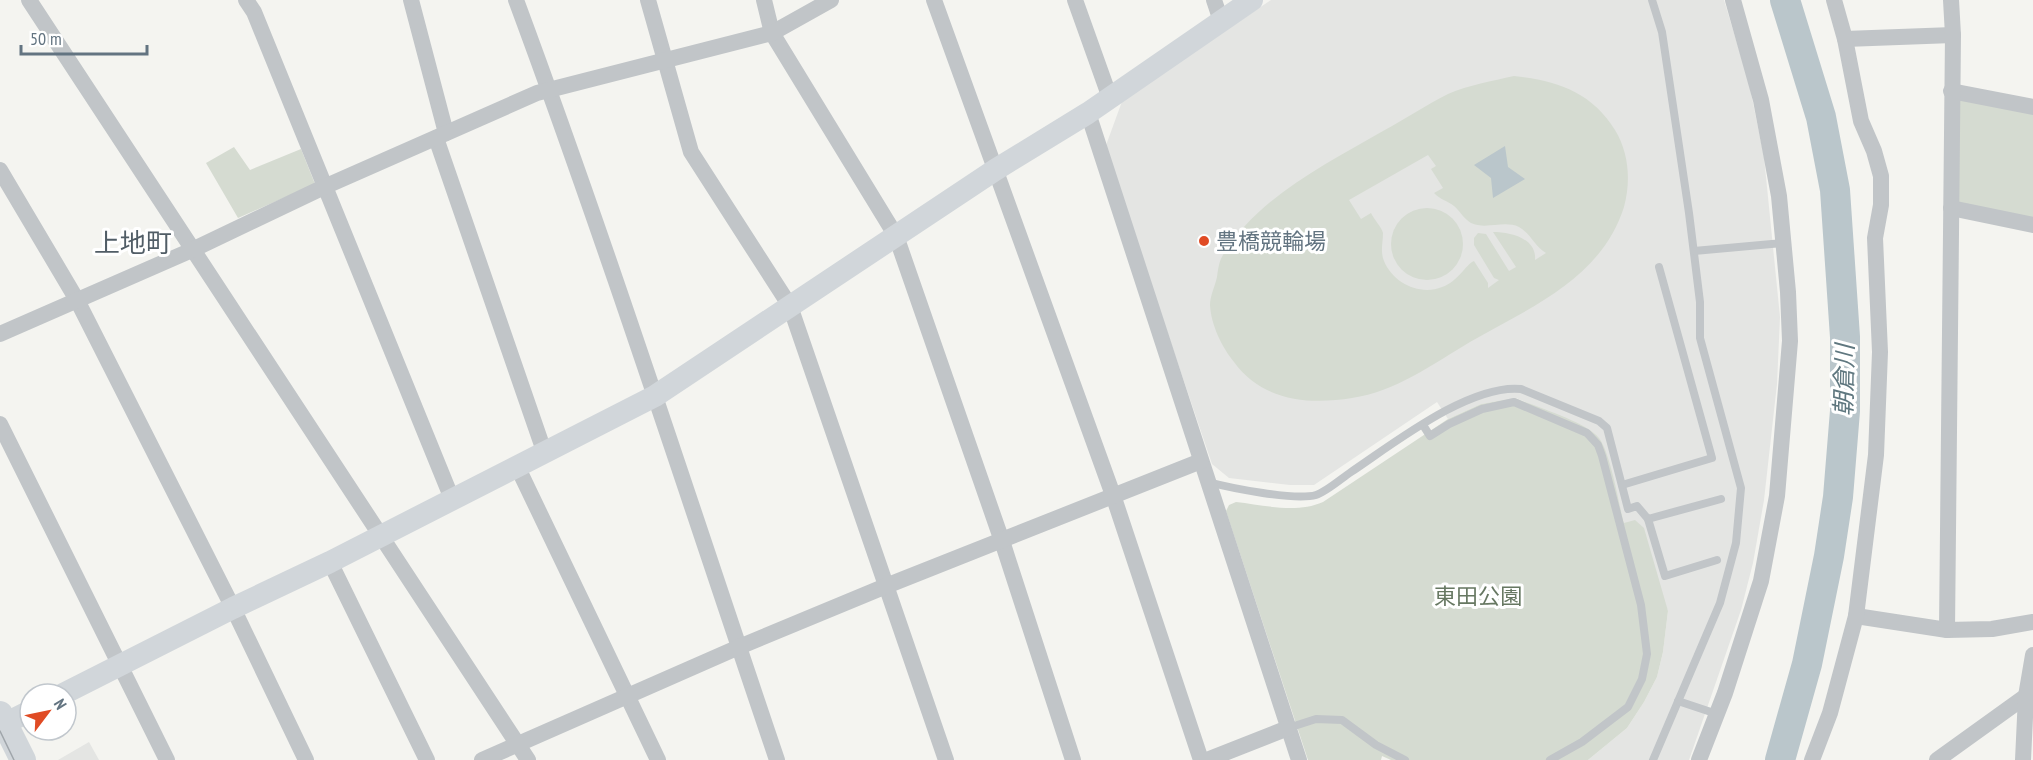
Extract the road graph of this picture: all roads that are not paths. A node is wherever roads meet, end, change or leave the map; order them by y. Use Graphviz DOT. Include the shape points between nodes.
graph roads {
  1 [pos="29,0"];
  2 [pos="246,0"];
  3 [pos="411,0"];
  4 [pos="516,0"];
  5 [pos="648,0"];
  6 [pos="764,0"];
  7 [pos="831,0"];
  8 [pos="934,0"];
  9 [pos="1075,0"];
  10 [pos="1252,0"];
  11 [pos="1652,0"];
  12 [pos="1733,0"];
  13 [pos="1834,0"];
  14 [pos="1950,0"];
  15 [pos="1217,10"];
  16 [pos="772,33"];
  17 [pos="1953,34"];
  18 [pos="1845,39"];
  19 [pos="664,61"];
  20 [pos="549,90"];
  21 [pos="1951,91"];
  22 [pos="1110,98"];
  23 [pos="2033,107"];
  24 [pos="1088,113"];
  25 [pos="441,135"];
  26 [pos="0,170"];
  27 [pos="994,170"];
  28 [pos="324,187"];
  29 [pos="1951,208"];
  30 [pos="2033,225"];
  31 [pos="896,236"];
  32 [pos="1783,243"];
  33 [pos="192,250"];
  34 [pos="1694,251"];
  35 [pos="1659,267"];
  36 [pos="77,300"];
  37 [pos="790,306"];
  38 [pos="0,333"];
  39 [pos="655,396"];
  40 [pos="0,424"];
  41 [pos="1423,424"];
  42 [pos="544,452"];
  43 [pos="1201,461"];
  44 [pos="517,466"];
  45 [pos="1208,481"];
  46 [pos="1622,485"];
  47 [pos="1113,495"];
  48 [pos="452,499"];
  49 [pos="1721,499"];
  50 [pos="1648,519"];
  51 [pos="381,535"];
  52 [pos="1002,541"];
  53 [pos="1717,560"];
  54 [pos="330,562"];
  55 [pos="886,586"];
  56 [pos="233,608"];
  57 [pos="1857,616"];
  58 [pos="2033,622"];
  59 [pos="1947,630"];
  60 [pos="739,647"];
  61 [pos="2033,656"];
  62 [pos="119,666"];
  63 [pos="78,686"];
  64 [pos="628,696"];
  65 [pos="2026,696"];
  66 [pos="1678,701"];
  67 [pos="1717,714"];
  68 [pos="18,715"];
  69 [pos="2,721"];
  70 [pos="1288,728"];
  71 [pos="519,745"];
  72 [pos="23,760"];
  73 [pos="167,760"];
  74 [pos="306,760"];
  75 [pos="427,760"];
  76 [pos="482,760"];
  77 [pos="528,760"];
  78 [pos="658,760"];
  79 [pos="777,760"];
  80 [pos="946,760"];
  81 [pos="1074,760"];
  82 [pos="1202,760"];
  83 [pos="1207,760"];
  84 [pos="1299,760"];
  85 [pos="1405,760"];
  86 [pos="1550,760"];
  87 [pos="1653,760"];
  88 [pos="1699,760"];
  89 [pos="1812,760"];
  90 [pos="1937,760"];
  91 [pos="2023,760"];
  1 -- 33 [label="street"];
  2 -- 28 [label="street"];
  3 -- 25 [label="street"];
  4 -- 20 [label="street"];
  5 -- 19 [label="street"];
  6 -- 16 [label="street"];
  7 -- 16 [label="street"];
  8 -- 27 [label="street"];
  9 -- 22 [label="street"];
  10 -- 15 [label="street"];
  11 -- 34 [label="lane" via="1662,32"];
  12 -- 32 [label="street" via="1761,100 1779,196"];
  13 -- 18 [label="street"];
  14 -- 17 [label="street"];
  15 -- 22 [label="street"];
  16 -- 19 [label="street"];
  16 -- 31 [label="street"];
  17 -- 18 [label="street"];
  17 -- 21 [label="street"];
  18 -- 57 [label="street" via="1861,121 1881,176 1875,238 1880,352 1876,455"];
  19 -- 20 [label="street"];
  19 -- 37 [label="street" via="691,152"];
  20 -- 25 [label="street"];
  20 -- 39 [label="street"];
  21 -- 23 [label="street"];
  21 -- 29 [label="street"];
  22 -- 24 [label="street"];
  24 -- 27 [label="street"];
  24 -- 43 [label="street"];
  25 -- 28 [label="street"];
  25 -- 42 [label="street"];
  26 -- 36 [label="street"];
  27 -- 31 [label="street"];
  27 -- 47 [label="street"];
  28 -- 33 [label="street"];
  28 -- 48 [label="street"];
  29 -- 30 [label="street"];
  29 -- 59 [label="street"];
  31 -- 37 [label="street"];
  31 -- 52 [label="street"];
  32 -- 34 [label="lane"];
  32 -- 67 [label="street" via="1790,340 1777,496 1761,581"];
  33 -- 36 [label="street"];
  33 -- 51 [label="street"];
  34 -- 66 [label="lane" via="1700,338 1741,488 1736,543 1720,603"];
  35 -- 46 [label="lane" via="1713,458"];
  36 -- 38 [label="street"];
  36 -- 56 [label="street"];
  37 -- 39 [label="street"];
  37 -- 55 [label="street"];
  39 -- 42 [label="street"];
  39 -- 60 [label="street"];
  40 -- 62 [label="street"];
  41 -- 45 [label="lane" via="1317,495 1290,496"];
  41 -- 46 [label="lane" via="1482,395 1521,390 1599,421 1607,428"];
  41 -- 86 [label="lane" via="1430,436 1482,409 1514,402 1587,433 1602,456 1641,605 1647,654 1642,679 1628,707 1582,742"];
  42 -- 44 [label="street"];
  43 -- 45 [label="street"];
  43 -- 47 [label="street"];
  44 -- 48 [label="street"];
  44 -- 64 [label="street"];
  45 -- 70 [label="street"];
  46 -- 50 [label="lane" via="1628,509 1637,506"];
  47 -- 52 [label="street"];
  47 -- 82 [label="street"];
  48 -- 51 [label="street"];
  49 -- 50 [label="lane"];
  50 -- 53 [label="lane" via="1665,576"];
  51 -- 54 [label="street"];
  51 -- 71 [label="street"];
  52 -- 55 [label="street"];
  52 -- 81 [label="street"];
  54 -- 56 [label="street"];
  54 -- 75 [label="street"];
  55 -- 60 [label="street"];
  55 -- 80 [label="street"];
  56 -- 62 [label="street"];
  56 -- 74 [label="street"];
  57 -- 59 [label="street"];
  57 -- 89 [label="street" via="1830,713"];
  58 -- 59 [label="street"];
  60 -- 64 [label="street"];
  60 -- 79 [label="street"];
  61 -- 65 [label="street"];
  62 -- 63 [label="street"];
  62 -- 73 [label="street"];
  64 -- 71 [label="street"];
  64 -- 78 [label="street"];
  65 -- 90 [label="street"];
  65 -- 91 [label="street"];
  66 -- 67 [label="lane"];
  66 -- 87 [label="lane"];
  67 -- 88 [label="street"];
  68 -- 69 [label="street"];
  69 -- 72 [label="main road"];
  70 -- 83 [label="street"];
  70 -- 84 [label="street"];
  70 -- 85 [label="lane" via="1316,718 1342,720"];
  71 -- 76 [label="street"];
  71 -- 77 [label="street"];
}
